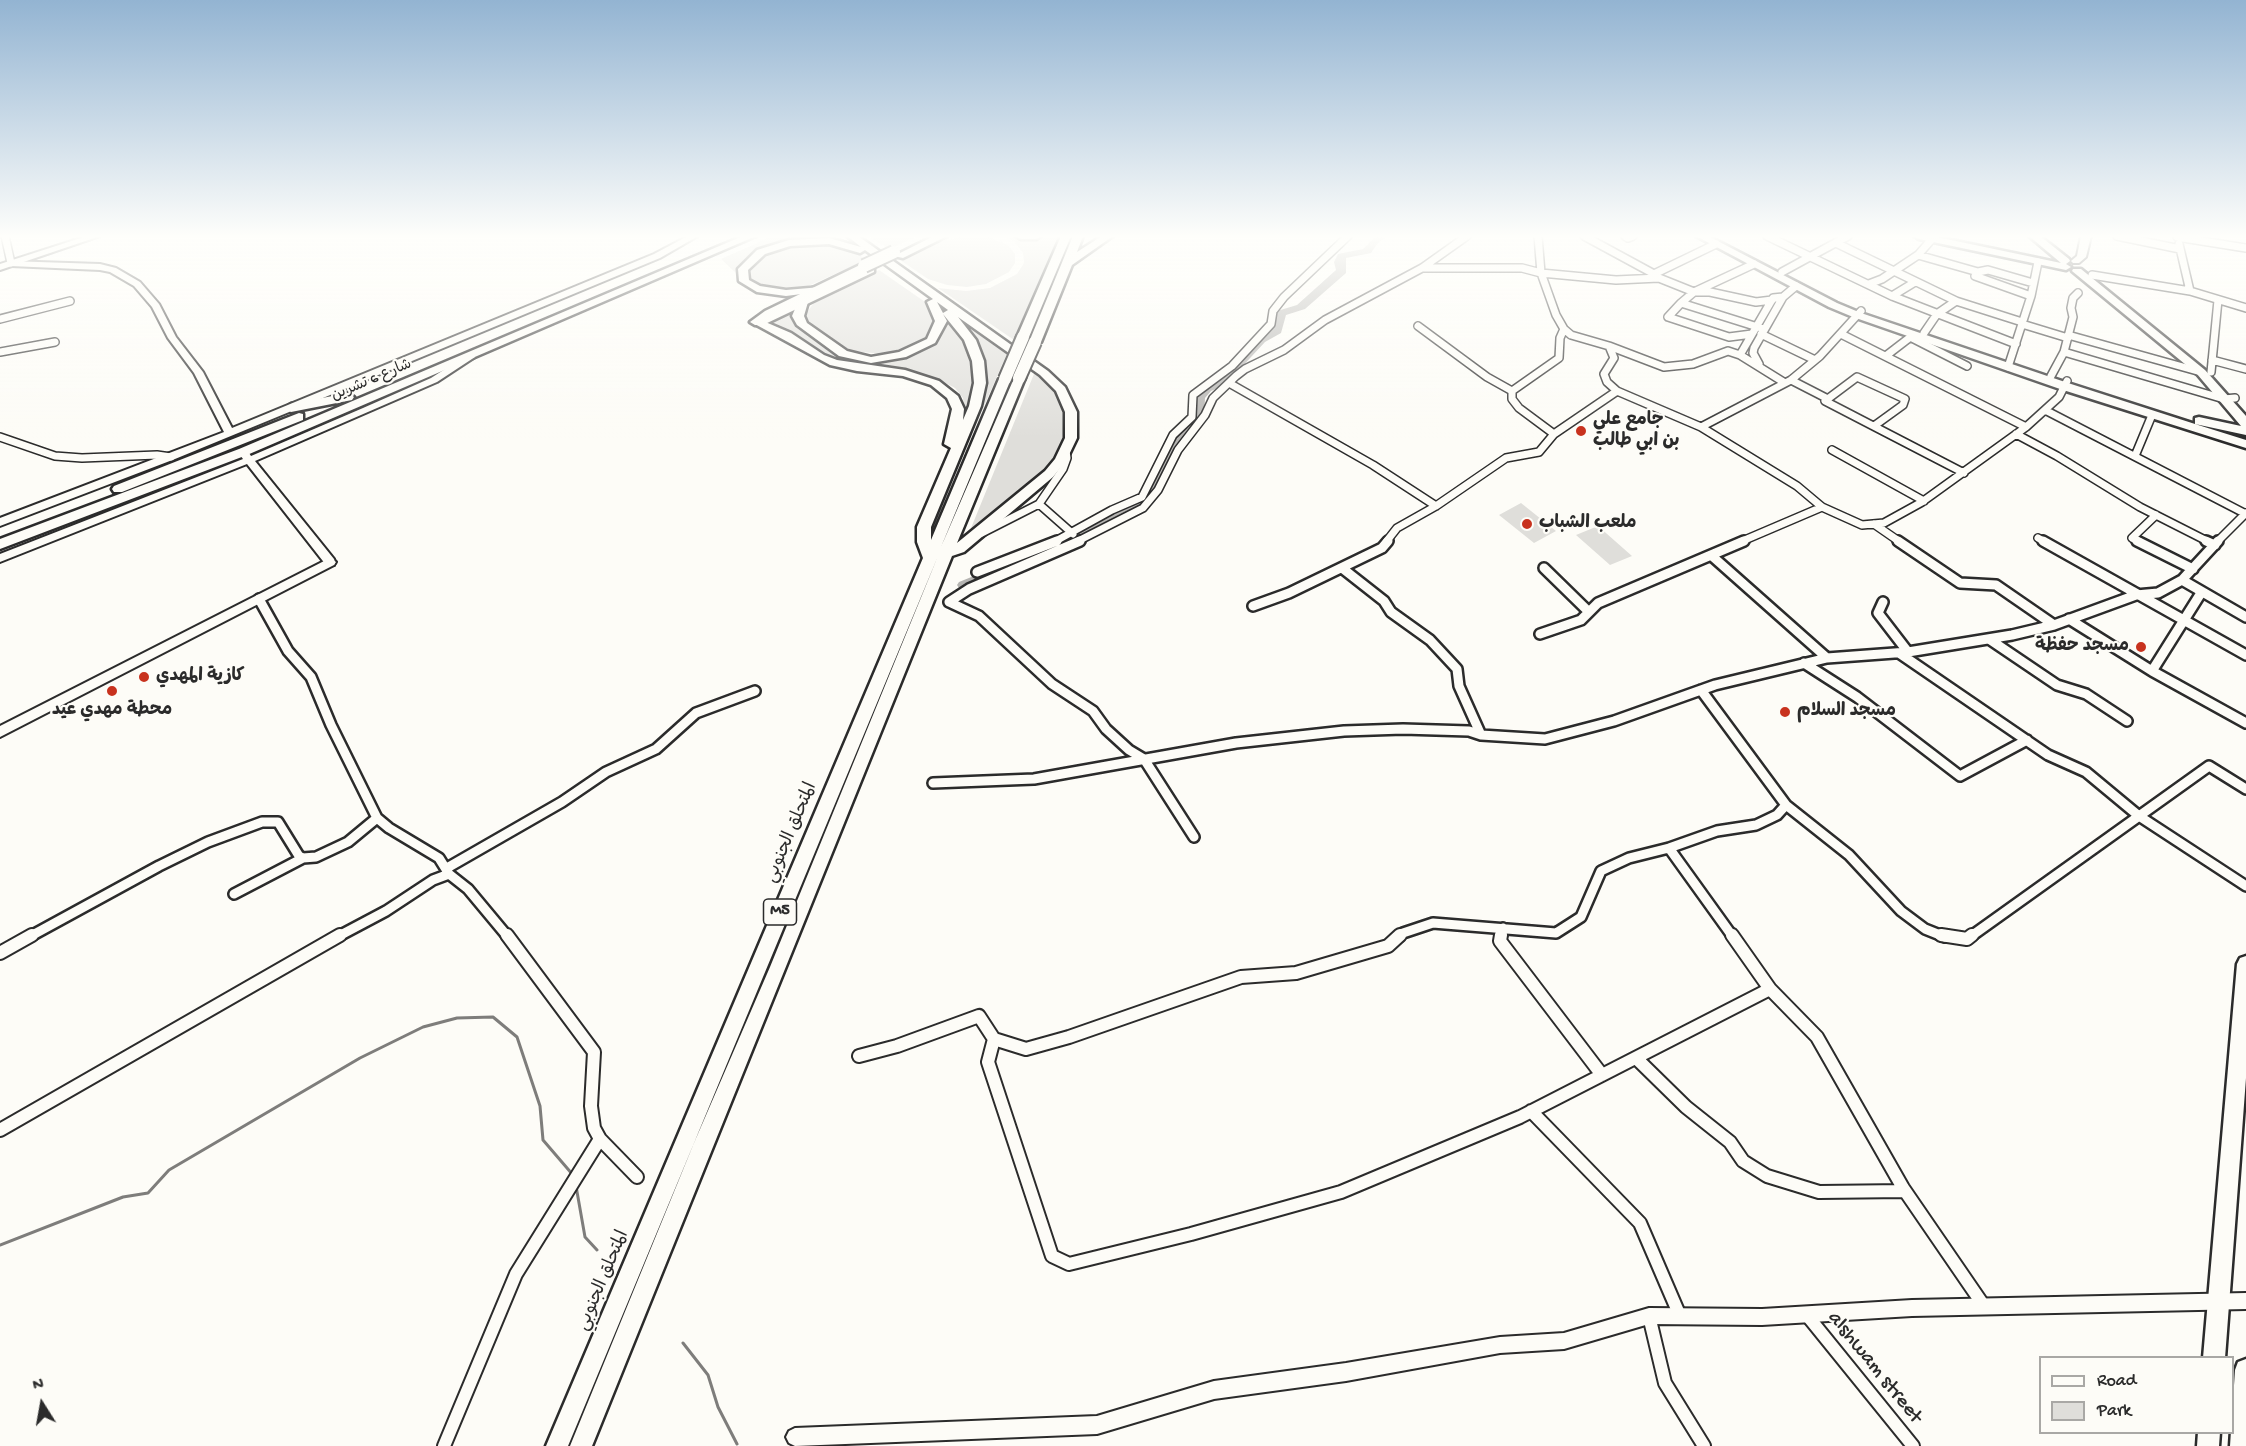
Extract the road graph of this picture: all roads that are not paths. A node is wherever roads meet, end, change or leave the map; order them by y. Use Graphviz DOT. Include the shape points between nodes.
graph roads {
  1 [pos="60,303"];
  2 [pos="154,303"];
  3 [pos="543,303"];
  4 [pos="570,303"];
  5 [pos="593,303"];
  6 [pos="789,303"];
  7 [pos="800,303"];
  8 [pos="802,303"];
  9 [pos="933,303"];
  10 [pos="934,303"];
  11 [pos="946,303"];
  12 [pos="1042,303"];
  13 [pos="1047,303"];
  14 [pos="1279,303"];
  15 [pos="1355,303"];
  16 [pos="1552,303"];
  17 [pos="1681,303"];
  18 [pos="1682,303"];
  19 [pos="1770,303"];
  20 [pos="1778,303"];
  21 [pos="1837,303"];
  22 [pos="1842,303"];
  23 [pos="1911,303"];
  24 [pos="1952,303"];
  25 [pos="1963,303"];
  26 [pos="2029,303"];
  27 [pos="2072,303"];
  28 [pos="2124,303"];
  29 [pos="2217,303"];
  30 [pos="2230,303"];
  31 [pos="2246,308"];
  32 [pos="1859,313"];
  33 [pos="1937,314"];
  34 [pos="0,319"];
  35 [pos="759,323"];
  36 [pos="2022,323"];
  37 [pos="1418,326"];
  38 [pos="1756,327"];
  39 [pos="1564,329"];
  40 [pos="1763,332"];
  41 [pos="1752,334"];
  42 [pos="1841,334"];
  43 [pos="1916,335"];
  44 [pos="2068,337"];
  45 [pos="1029,339"];
  46 [pos="55,342"];
  47 [pos="2016,344"];
  48 [pos="1608,346"];
  49 [pos="0,352"];
  50 [pos="2064,352"];
  51 [pos="1740,355"];
  52 [pos="1887,355"];
  53 [pos="1815,360"];
  54 [pos="2009,365"];
  55 [pos="1232,366"];
  56 [pos="1760,366"];
  57 [pos="1967,366"];
  58 [pos="2208,368"];
  59 [pos="1245,369"];
  60 [pos="2246,369"];
  61 [pos="2058,381"];
  62 [pos="1788,382"];
  63 [pos="1229,383"];
  64 [pos="1512,391"];
  65 [pos="1617,392"];
  66 [pos="348,397"];
  67 [pos="1828,399"];
  68 [pos="2229,399"];
  69 [pos="2054,400"];
  70 [pos="291,408"];
  71 [pos="2246,408"];
  72 [pos="2045,410"];
  73 [pos="2152,415"];
  74 [pos="2246,424"];
  75 [pos="2222,425"];
  76 [pos="1874,426"];
  77 [pos="1701,427"];
  78 [pos="2026,427"];
  79 [pos="2246,431"];
  80 [pos="231,433"];
  81 [pos="1554,434"];
  82 [pos="2016,434"];
  83 [pos="0,437"];
  84 [pos="206,443"];
  85 [pos="2246,444"];
  86 [pos="1832,450"];
  87 [pos="1066,451"];
  88 [pos="246,456"];
  89 [pos="2135,456"];
  90 [pos="171,457"];
  91 [pos="167,470"];
  92 [pos="1964,473"];
  93 [pos="944,479"];
  94 [pos="1924,501"];
  95 [pos="1039,504"];
  96 [pos="1436,506"];
  97 [pos="1822,507"];
  98 [pos="2245,513"];
  99 [pos="2156,515"];
  100 [pos="0,522"];
  101 [pos="1874,524"];
  102 [pos="1071,532"];
  103 [pos="0,534"];
  104 [pos="976,534"];
  105 [pos="2038,538"];
  106 [pos="1082,540"];
  107 [pos="0,544"];
  108 [pos="2215,545"];
  109 [pos="936,554"];
  110 [pos="1712,556"];
  111 [pos="0,558"];
  112 [pos="330,562"];
  113 [pos="1342,568"];
  114 [pos="1544,568"];
  115 [pos="2193,569"];
  116 [pos="977,572"];
  117 [pos="2182,580"];
  118 [pos="2201,593"];
  119 [pos="2136,595"];
  120 [pos="260,599"];
  121 [pos="1883,602"];
  122 [pos="1253,606"];
  123 [pos="1590,612"];
  124 [pos="2246,617"];
  125 [pos="2069,619"];
  126 [pos="2183,621"];
  127 [pos="2054,625"];
  128 [pos="1540,634"];
  129 [pos="1989,639"];
  130 [pos="1904,652"];
  131 [pos="2246,655"];
  132 [pos="1827,658"];
  133 [pos="1804,663"];
  134 [pos="2152,671"];
  135 [pos="1701,690"];
  136 [pos="755,691"];
  137 [pos="2127,721"];
  138 [pos="2246,723"];
  139 [pos="0,732"];
  140 [pos="1480,735"];
  141 [pos="2027,740"];
  142 [pos="1144,759"];
  143 [pos="933,783"];
  144 [pos="2246,789"];
  145 [pos="1786,805"];
  146 [pos="2139,816"];
  147 [pos="377,818"];
  148 [pos="1194,837"];
  149 [pos="1669,848"];
  150 [pos="303,858"];
  151 [pos="448,871"];
  152 [pos="2246,886"];
  153 [pos="234,894"];
  154 [pos="1503,928"];
  155 [pos="0,953"];
  156 [pos="2246,964"];
  157 [pos="1770,989"];
  158 [pos="994,1039"];
  159 [pos="860,1056"];
  160 [pos="1636,1058"];
  161 [pos="1602,1075"];
  162 [pos="1531,1111"];
  163 [pos="0,1130"];
  164 [pos="600,1139"];
  165 [pos="637,1177"];
  166 [pos="1905,1191"];
  167 [pos="2246,1301"];
  168 [pos="2218,1302"];
  169 [pos="1984,1306"];
  170 [pos="1806,1314"];
  171 [pos="1649,1316"];
  172 [pos="1680,1316"];
  173 [pos="2214,1356"];
  174 [pos="2246,1370"];
  175 [pos="2245,1399"];
  176 [pos="798,1442"];
  177 [pos="444,1446"];
  178 [pos="557,1446"];
  179 [pos="581,1446"];
  180 [pos="1704,1446"];
  181 [pos="1913,1446"];
  182 [pos="2241,1446"];
  1 -- 34 [label="street"];
  2 -- 80 [label="street"];
  3 -- 70 [label="street"];
  4 -- 66 [label="main road, شارع 6 تشرين"];
  5 -- 88 [label="main road, شارع 6 تشرين"];
  6 -- 35 [label="main road" via="756,320"];
  7 -- 35 [label="main road"];
  8 -- 9 [label="main road" via="798,316 803,325 838,352 872,360 902,355 930,341 941,321"];
  10 -- 93 [label="main road" via="966,333 980,372 975,406"];
  11 -- 87 [label="main road" via="1050,378 1071,412 1072,429"];
  12 -- 45 [label="main road, المتحلق الجنوبي / M5"];
  13 -- 45 [label="main road, المتحلق الجنوبي / M5"];
  14 -- 55 [label="street" via="1271,324"];
  15 -- 59 [label="street" via="1284,350"];
  16 -- 39 [label="street"];
  17 -- 41 [label="street" via="1668,316 1729,337"];
  18 -- 38 [label="street"];
  19 -- 38 [label="street"];
  20 -- 40 [label="street"];
  21 -- 32 [label="main road"];
  22 -- 32 [label="main road"];
  23 -- 33 [label="street"];
  24 -- 33 [label="street"];
  25 -- 36 [label="street"];
  26 -- 36 [label="street"];
  27 -- 44 [label="street"];
  28 -- 58 [label="main road"];
  29 -- 58 [label="street"];
  30 -- 31 [label="street"];
  32 -- 42 [label="street"];
  32 -- 43 [label="main road"];
  33 -- 43 [label="street"];
  33 -- 47 [label="street"];
  35 -- 93 [label="main road" via="834,363 913,375 946,390 958,414"];
  36 -- 44 [label="street"];
  36 -- 47 [label="street"];
  37 -- 64 [label="street"];
  38 -- 40 [label="street"];
  38 -- 41 [label="street"];
  39 -- 48 [label="street" via="1571,335"];
  39 -- 64 [label="street" via="1559,358"];
  40 -- 53 [label="street"];
  40 -- 56 [label="street" via="1753,353"];
  41 -- 51 [label="street"];
  42 -- 52 [label="street"];
  42 -- 53 [label="street"];
  43 -- 52 [label="street"];
  43 -- 54 [label="main road"];
  43 -- 57 [label="street"];
  44 -- 50 [label="street"];
  44 -- 58 [label="street"];
  45 -- 109 [label="main road, المتحلق الجنوبي / M5, bridge"];
  46 -- 49 [label="street"];
  47 -- 54 [label="street"];
  48 -- 51 [label="street" via="1672,367 1728,351"];
  48 -- 65 [label="street" via="1614,358 1604,374"];
  50 -- 61 [label="street"];
  50 -- 68 [label="street"];
  51 -- 56 [label="street"];
  52 -- 78 [label="street"];
  53 -- 62 [label="street"];
  54 -- 61 [label="main road"];
  55 -- 59 [label="street"];
  55 -- 102 [label="street" via="1193,394 1192,417 1173,435 1142,497"];
  56 -- 62 [label="street"];
  58 -- 60 [label="street"];
  58 -- 68 [label="main road"];
  59 -- 63 [label="street"];
  61 -- 69 [label="street"];
  61 -- 69 [label="street" via="2059,397"];
  61 -- 73 [label="main road"];
  61 -- 75 [label="main road" via="2175,416"];
  62 -- 67 [label="street"];
  62 -- 77 [label="street"];
  63 -- 96 [label="street" via="1373,465"];
  63 -- 106 [label="street" via="1213,398 1178,450 1152,500 1125,519"];
  64 -- 81 [label="street" via="1512,399 1519,408"];
  65 -- 77 [label="street"];
  65 -- 81 [label="street"];
  66 -- 70 [label="main road"];
  66 -- 91 [label="main road, شارع 6 تشرين"];
  67 -- 76 [label="street" via="1825,401"];
  67 -- 76 [label="street" via="1857,377 1905,399 1903,405"];
  68 -- 71 [label="main road"];
  68 -- 74 [label="main road"];
  68 -- 75 [label="main road"];
  69 -- 72 [label="street"];
  70 -- 80 [label="street"];
  72 -- 78 [label="street"];
  72 -- 89 [label="street"];
  73 -- 85 [label="main road"];
  73 -- 89 [label="street"];
  75 -- 79 [label="main road"];
  76 -- 92 [label="street"];
  77 -- 97 [label="street" via="1797,486"];
  78 -- 82 [label="street"];
  80 -- 84 [label="street"];
  81 -- 96 [label="street" via="1539,452 1506,458"];
  82 -- 92 [label="street"];
  82 -- 99 [label="street"];
  83 -- 90 [label="street" via="55,456"];
  84 -- 90 [label="street"];
  84 -- 91 [label="main road"];
  86 -- 94 [label="street"];
  87 -- 95 [label="street" via="1064,469"];
  87 -- 104 [label="main road" via="1040,483"];
  88 -- 107 [label="main road, شارع 6 تشرين"];
  88 -- 111 [label="street"];
  88 -- 112 [label="street"];
  89 -- 98 [label="street"];
  90 -- 100 [label="street"];
  91 -- 103 [label="main road, شارع 6 تشرين"];
  92 -- 94 [label="street"];
  93 -- 109 [label="main road" via="924,527 924,542"];
  94 -- 101 [label="street" via="1884,523"];
  95 -- 102 [label="street"];
  95 -- 104 [label="street"];
  96 -- 113 [label="street" via="1397,528 1382,548"];
  97 -- 101 [label="street" via="1862,525"];
  97 -- 110 [label="street"];
  98 -- 108 [label="street"];
  99 -- 108 [label="street"];
  99 -- 115 [label="street" via="2132,538"];
  101 -- 127 [label="street" via="1960,583 1996,585"];
  102 -- 106 [label="street"];
  102 -- 116 [label="street" via="1040,549"];
  104 -- 109 [label="main road" via="960,549"];
  105 -- 119 [label="street"];
  106 -- 142 [label="street" via="969,589 949,602 980,616 1052,684 1093,711 1106,729"];
  108 -- 115 [label="street"];
  109 -- 178 [label="main road, المتحلق الجنوبي / M5"];
  109 -- 179 [label="main road, المتحلق الجنوبي / M5" via="779,967"];
  110 -- 123 [label="street" via="1598,603"];
  110 -- 132 [label="street"];
  112 -- 120 [label="main road"];
  113 -- 122 [label="street"];
  113 -- 140 [label="street" via="1384,601 1391,612 1430,640 1457,669 1459,686"];
  114 -- 123 [label="street"];
  115 -- 117 [label="street"];
  117 -- 118 [label="street"];
  117 -- 119 [label="street" via="2158,593"];
  118 -- 124 [label="street"];
  118 -- 126 [label="street"];
  119 -- 125 [label="street"];
  119 -- 126 [label="street"];
  120 -- 139 [label="main road"];
  120 -- 147 [label="street" via="288,651 311,677"];
  121 -- 130 [label="street" via="1878,613"];
  123 -- 128 [label="street" via="1581,620"];
  125 -- 127 [label="street"];
  125 -- 134 [label="street"];
  126 -- 131 [label="street"];
  126 -- 134 [label="street"];
  127 -- 129 [label="street"];
  129 -- 130 [label="street"];
  129 -- 137 [label="street" via="2057,685 2086,694"];
  130 -- 132 [label="street"];
  130 -- 141 [label="street"];
  132 -- 133 [label="street"];
  133 -- 135 [label="street"];
  133 -- 141 [label="street" via="1857,697 1960,776"];
  134 -- 138 [label="street"];
  135 -- 140 [label="street" via="1614,721 1545,739"];
  135 -- 145 [label="street"];
  136 -- 151 [label="street" via="696,712 656,749 606,772"];
  140 -- 142 [label="street" via="1469,731 1403,729 1344,731 1236,743"];
  141 -- 146 [label="street" via="2048,755 2086,772"];
  142 -- 143 [label="street" via="1034,779"];
  142 -- 148 [label="street"];
  144 -- 146 [label="street" via="2209,766"];
  145 -- 146 [label="street" via="1849,855 1901,910 1925,929 1948,938 1967,939"];
  145 -- 149 [label="street" via="1777,815 1756,825 1717,831"];
  146 -- 152 [label="street"];
  147 -- 150 [label="street" via="348,842 316,857"];
  147 -- 151 [label="street" via="439,858"];
  149 -- 154 [label="street" via="1629,858 1601,871 1581,917 1556,933"];
  149 -- 157 [label="street"];
  150 -- 153 [label="street"];
  150 -- 155 [label="street" via="278,822 262,822 159,866"];
  151 -- 163 [label="street" via="386,911"];
  151 -- 164 [label="street" via="516,946 594,1052 591,1119"];
  154 -- 158 [label="street" via="1433,923 1403,933 1388,946 1296,973 1241,977 1026,1049"];
  154 -- 161 [label="street" via="1500,941"];
  156 -- 168 [label="main road"];
  157 -- 160 [label="street"];
  157 -- 166 [label="street" via="1817,1037"];
  158 -- 159 [label="street" via="979,1016"];
  158 -- 162 [label="street" via="988,1062 1052,1256 1069,1264 1341,1192"];
  160 -- 161 [label="street"];
  160 -- 166 [label="street" via="1686,1107 1730,1142 1743,1161 1767,1176 1818,1192"];
  161 -- 162 [label="street"];
  162 -- 172 [label="street" via="1640,1223"];
  164 -- 165 [label="street"];
  164 -- 177 [label="street" via="516,1274"];
  166 -- 169 [label="street"];
  167 -- 168 [label="street"];
  168 -- 169 [label="street"];
  168 -- 173 [label="main road"];
  169 -- 170 [label="street"];
  170 -- 172 [label="street"];
  170 -- 181 [label="street, alshwam street"];
  171 -- 172 [label="street"];
  171 -- 176 [label="street" via="1564,1341 1500,1345 1214,1390 1097,1425"];
  171 -- 180 [label="street" via="1665,1383"];
  174 -- 175 [label="main road"];
  175 -- 182 [label="main road"];
}
